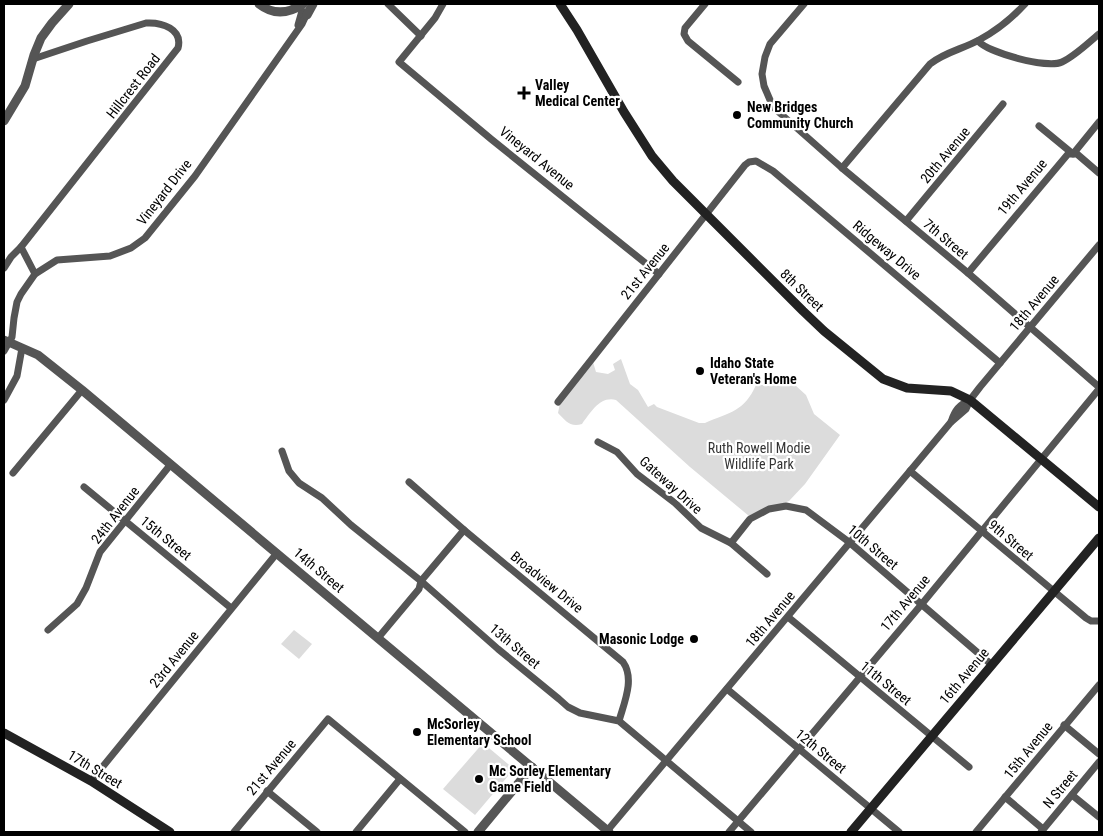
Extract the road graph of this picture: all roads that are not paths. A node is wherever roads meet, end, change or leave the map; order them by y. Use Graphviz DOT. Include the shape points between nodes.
graph roads {
  1 [pos="69,4"];
  2 [pos="259,4"];
  3 [pos="313,4"];
  4 [pos="388,4"];
  5 [pos="443,4"];
  6 [pos="560,4"];
  7 [pos="704,4"];
  8 [pos="804,4"];
  9 [pos="1025,4"];
  10 [pos="302,5"];
  11 [pos="307,15"];
  12 [pos="298,28"];
  13 [pos="1099,34"];
  14 [pos="420,36"];
  15 [pos="978,41"];
  16 [pos="33,59"];
  17 [pos="738,82"];
  18 [pos="1003,104"];
  19 [pos="4,121"];
  20 [pos="1099,122"];
  21 [pos="1039,126"];
  22 [pos="1073,154"];
  23 [pos="756,161"];
  24 [pos="842,168"];
  25 [pos="1099,173"];
  26 [pos="707,214"];
  27 [pos="906,221"];
  28 [pos="1099,245"];
  29 [pos="22,246"];
  30 [pos="4,268"];
  31 [pos="968,273"];
  32 [pos="35,274"];
  33 [pos="659,274"];
  34 [pos="1029,328"];
  35 [pos="7,341"];
  36 [pos="22,348"];
  37 [pos="4,351"];
  38 [pos="1000,363"];
  39 [pos="1099,388"];
  40 [pos="82,390"];
  41 [pos="4,400"];
  42 [pos="970,400"];
  43 [pos="558,402"];
  44 [pos="598,442"];
  45 [pos="282,451"];
  46 [pos="1042,459"];
  47 [pos="171,464"];
  48 [pos="910,471"];
  49 [pos="13,473"];
  50 [pos="409,482"];
  51 [pos="84,487"];
  52 [pos="1099,508"];
  53 [pos="125,521"];
  54 [pos="464,530"];
  55 [pos="981,531"];
  56 [pos="1099,538"];
  57 [pos="849,542"];
  58 [pos="731,543"];
  59 [pos="277,553"];
  60 [pos="767,574"];
  61 [pos="421,581"];
  62 [pos="1054,592"];
  63 [pos="921,605"];
  64 [pos="231,608"];
  65 [pos="788,617"];
  66 [pos="1099,621"];
  67 [pos="48,630"];
  68 [pos="378,638"];
  69 [pos="992,665"];
  70 [pos="859,677"];
  71 [pos="1099,684"];
  72 [pos="727,689"];
  73 [pos="619,721"];
  74 [pos="1064,725"];
  75 [pos="4,733"];
  76 [pos="932,736"];
  77 [pos="799,750"];
  78 [pos="1099,754"];
  79 [pos="666,761"];
  80 [pos="1099,762"];
  81 [pos="532,767"];
  82 [pos="969,768"];
  83 [pos="400,779"];
  84 [pos="91,781"];
  85 [pos="267,791"];
  86 [pos="1072,795"];
  87 [pos="1005,797"];
  88 [pos="871,808"];
  89 [pos="1099,817"];
  90 [pos="738,821"];
  91 [pos="606,831"];
  92 [pos="1042,831"];
  93 [pos="170,832"];
  94 [pos="234,832"];
  95 [pos="317,832"];
  96 [pos="356,832"];
  97 [pos="465,832"];
  98 [pos="478,832"];
  99 [pos="729,832"];
  100 [pos="752,832"];
  101 [pos="851,832"];
  102 [pos="899,832"];
  103 [pos="976,832"];
  1 -- 16 [label="street" via="41,38"];
  2 -- 10 [label="street" via="270,11 283,12"];
  3 -- 11 [label="street"];
  4 -- 14 [label="street"];
  5 -- 14 [label="street"];
  6 -- 26 [label="main road, 8th Street" via="644,144 673,181"];
  7 -- 17 [label="street" via="684,34 688,41"];
  8 -- 24 [label="street, 7th Street" via="770,44 764,57 764,86 776,110"];
  9 -- 15 [label="street"];
  10 -- 11 [label="street" via="308,10"];
  10 -- 12 [label="street, Vineyard Drive"];
  11 -- 12 [label="street, Vineyard Drive"];
  12 -- 32 [label="street, Vineyard Drive" via="195,176 146,238 110,256 57,260"];
  13 -- 15 [label="street" via="1066,60 1052,65 997,52"];
  14 -- 33 [label="street, Vineyard Avenue" via="399,62"];
  15 -- 24 [label="street" via="930,64"];
  16 -- 19 [label="street" via="25,86"];
  16 -- 29 [label="street, Hillcrest Road" via="146,23 168,27 180,41 178,48"];
  18 -- 27 [label="street, 20th Avenue"];
  20 -- 22 [label="street, 19th Avenue"];
  21 -- 22 [label="street"];
  22 -- 25 [label="street"];
  22 -- 31 [label="street, 19th Avenue" via="1068,154"];
  23 -- 26 [label="street, 21st Avenue" via="745,165"];
  23 -- 38 [label="street, Ridgeway Drive" via="773,171"];
  24 -- 27 [label="street, 7th Street"];
  26 -- 33 [label="street, 21st Avenue"];
  26 -- 42 [label="main road, 8th Street" via="802,311 877,375 899,386 951,391"];
  27 -- 31 [label="street, 7th Street"];
  28 -- 34 [label="street, 18th Avenue"];
  29 -- 30 [label="street"];
  29 -- 32 [label="street"];
  31 -- 34 [label="street, 7th Street"];
  32 -- 35 [label="street, Vineyard Drive" via="17,302 12,337"];
  33 -- 43 [label="street, 21st Avenue"];
  34 -- 38 [label="street, 18th Avenue"];
  34 -- 39 [label="street, 7th Street"];
  35 -- 36 [label="street, 14th Street"];
  35 -- 37 [label="street"];
  36 -- 40 [label="street, 14th Street" via="38,355"];
  36 -- 41 [label="street" via="17,376"];
  38 -- 42 [label="street, 18th Avenue"];
  39 -- 46 [label="street, 17th Avenue"];
  40 -- 47 [label="street, 14th Street"];
  40 -- 49 [label="street"];
  42 -- 46 [label="main road, 8th Street"];
  42 -- 48 [label="street, 18th Avenue" via="954,412 951,422"];
  44 -- 58 [label="street, Gateway Drive" via="616,452 701,528"];
  45 -- 61 [label="street, 13th Street" via="289,470 299,483 322,498 351,526"];
  46 -- 52 [label="main road, 8th Street"];
  46 -- 55 [label="street, 17th Avenue"];
  47 -- 53 [label="street, 24th Avenue"];
  47 -- 59 [label="street, 14th Street"];
  48 -- 55 [label="street, 9th Street"];
  48 -- 57 [label="street, 18th Avenue"];
  50 -- 54 [label="street, Broadview Drive"];
  51 -- 53 [label="street, 15th Street"];
  53 -- 64 [label="street, 15th Street"];
  53 -- 67 [label="street, 24th Avenue" via="100,552 76,604"];
  54 -- 61 [label="street"];
  54 -- 73 [label="street, Broadview Drive" via="623,662 629,680"];
  55 -- 62 [label="street, 9th Street"];
  55 -- 63 [label="street, 17th Avenue"];
  56 -- 62 [label="main road, 16th Avenue"];
  57 -- 58 [label="street, 10th Street" via="806,510 786,506 753,516"];
  57 -- 63 [label="street, 10th Street"];
  57 -- 65 [label="street, 18th Avenue"];
  58 -- 60 [label="street, Gateway Drive"];
  59 -- 64 [label="street, 23rd Avenue"];
  59 -- 68 [label="street, 14th Street"];
  61 -- 68 [label="street" via="419,589"];
  61 -- 73 [label="street, 13th Street" via="568,707 588,716"];
  62 -- 66 [label="street, 9th Street" via="1086,618"];
  62 -- 69 [label="main road, 16th Avenue"];
  63 -- 69 [label="street, 10th Street"];
  63 -- 70 [label="street, 17th Avenue"];
  64 -- 84 [label="street, 23rd Avenue"];
  65 -- 70 [label="street, 11th Street"];
  65 -- 72 [label="street, 18th Avenue"];
  68 -- 81 [label="street, 14th Street"];
  69 -- 76 [label="main road, 16th Avenue"];
  70 -- 76 [label="street, 11th Street"];
  70 -- 77 [label="street, 17th Avenue"];
  71 -- 74 [label="street, 15th Avenue"];
  72 -- 77 [label="street, 12th Street"];
  72 -- 79 [label="street, 18th Avenue"];
  73 -- 79 [label="street"];
  74 -- 78 [label="street"];
  74 -- 87 [label="street, 15th Avenue"];
  75 -- 84 [label="main road, 17th Street"];
  76 -- 82 [label="street, 11th Street"];
  76 -- 88 [label="main road, 16th Avenue"];
  77 -- 88 [label="street, 12th Street"];
  77 -- 90 [label="street, 17th Avenue"];
  79 -- 90 [label="street"];
  79 -- 91 [label="street, 18th Avenue"];
  80 -- 86 [label="street, N Street"];
  81 -- 91 [label="street, 14th Street"];
  81 -- 98 [label="street"];
  83 -- 85 [label="street, 21st Avenue" via="328,719"];
  83 -- 96 [label="street"];
  83 -- 97 [label="street"];
  84 -- 93 [label="main road, 17th Street"];
  85 -- 94 [label="street, 21st Avenue"];
  85 -- 95 [label="street"];
  86 -- 89 [label="street"];
  86 -- 92 [label="street, N Street"];
  87 -- 92 [label="street"];
  87 -- 103 [label="street, 15th Avenue"];
  88 -- 101 [label="main road, 16th Avenue"];
  88 -- 102 [label="street, 12th Street"];
  90 -- 99 [label="street, 17th Avenue"];
  90 -- 100 [label="street"];
}
